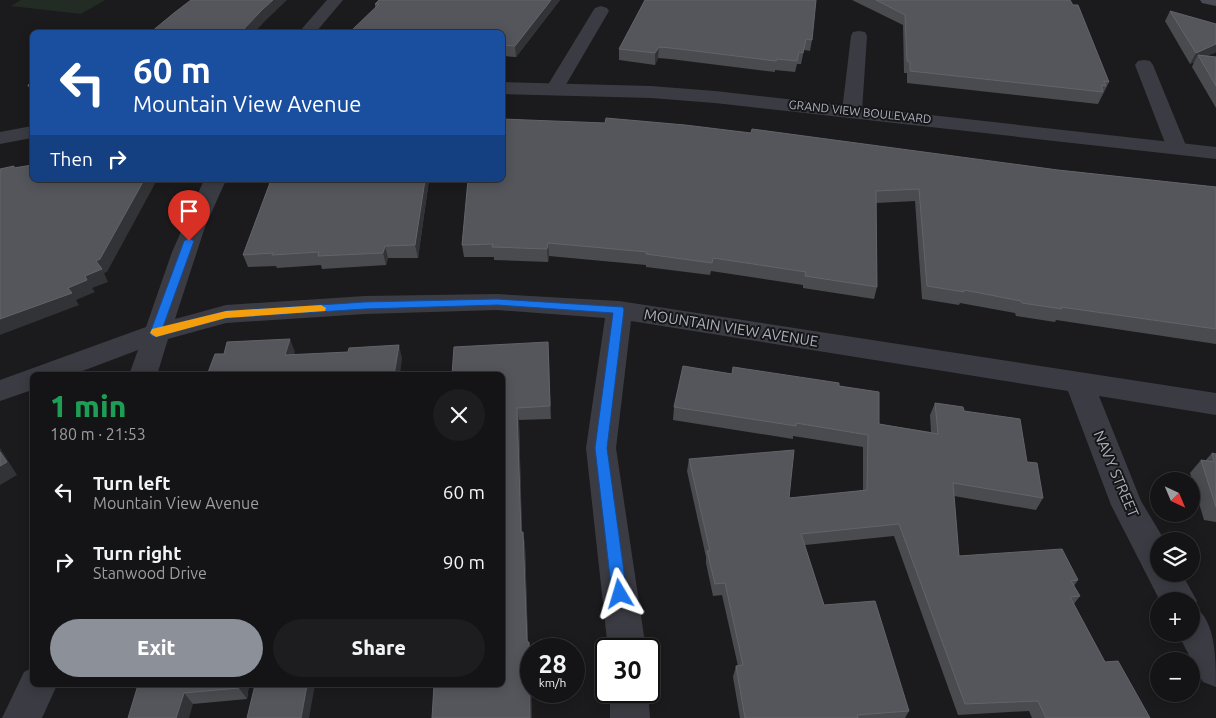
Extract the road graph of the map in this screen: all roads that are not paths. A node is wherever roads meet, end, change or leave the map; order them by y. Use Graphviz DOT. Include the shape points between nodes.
graph roads {
  1 [pos="334,0"];
  2 [pos="1208,0"];
  3 [pos="1216,1"];
  4 [pos="602,11"];
  5 [pos="309,30"];
  6 [pos="859,36"];
  7 [pos="1144,65"];
  8 [pos="505,88"];
  9 [pos="555,88"];
  10 [pos="852,111"];
  11 [pos="30,132"];
  12 [pos="0,138"];
  13 [pos="1177,148"];
  14 [pos="1216,153"];
  15 [pos="214,182"];
  16 [pos="619,310"];
  17 [pos="156,333"];
  18 [pos="51,372"];
  19 [pos="144,372"];
  20 [pos="30,380"];
  21 [pos="1079,382"];
  22 [pos="0,392"];
  23 [pos="1216,404"];
  24 [pos="1150,547"];
  25 [pos="626,638"];
  26 [pos="1200,640"];
  27 [pos="1216,669"];
  28 [pos="37,687"];
  29 [pos="629,703"];
  30 [pos="22,718"];
  31 [pos="630,718"];
  1 -- 5 [label="street"];
  2 -- 3 [label="main road"];
  4 -- 9 [label="street"];
  6 -- 10 [label="street"];
  7 -- 13 [label="street"];
  8 -- 9 [label="street, GRAND VIEW BOULEVARD"];
  9 -- 10 [label="street, GRAND VIEW BOULEVARD" via="706,96"];
  10 -- 13 [label="street, GRAND VIEW BOULEVARD"];
  11 -- 12 [label="street"];
  13 -- 14 [label="street, GRAND VIEW BOULEVARD"];
  15 -- 17 [label="street" via="201,207"];
  16 -- 17 [label="street, MOUNTAIN VIEW AVENUE" via="497,302 365,305 226,314"];
  16 -- 21 [label="street, MOUNTAIN VIEW AVENUE"];
  16 -- 25 [label="street" via="601,448"];
  17 -- 18 [label="street, MOUNTAIN VIEW AVENUE"];
  17 -- 19 [label="street"];
  20 -- 22 [label="street"];
  21 -- 23 [label="street, MOUNTAIN VIEW AVENUE"];
  21 -- 24 [label="street, NAVY STREET" via="1127,505"];
  26 -- 27 [label="street"];
  28 -- 30 [label="street"];
  29 -- 31 [label="street"];
}
